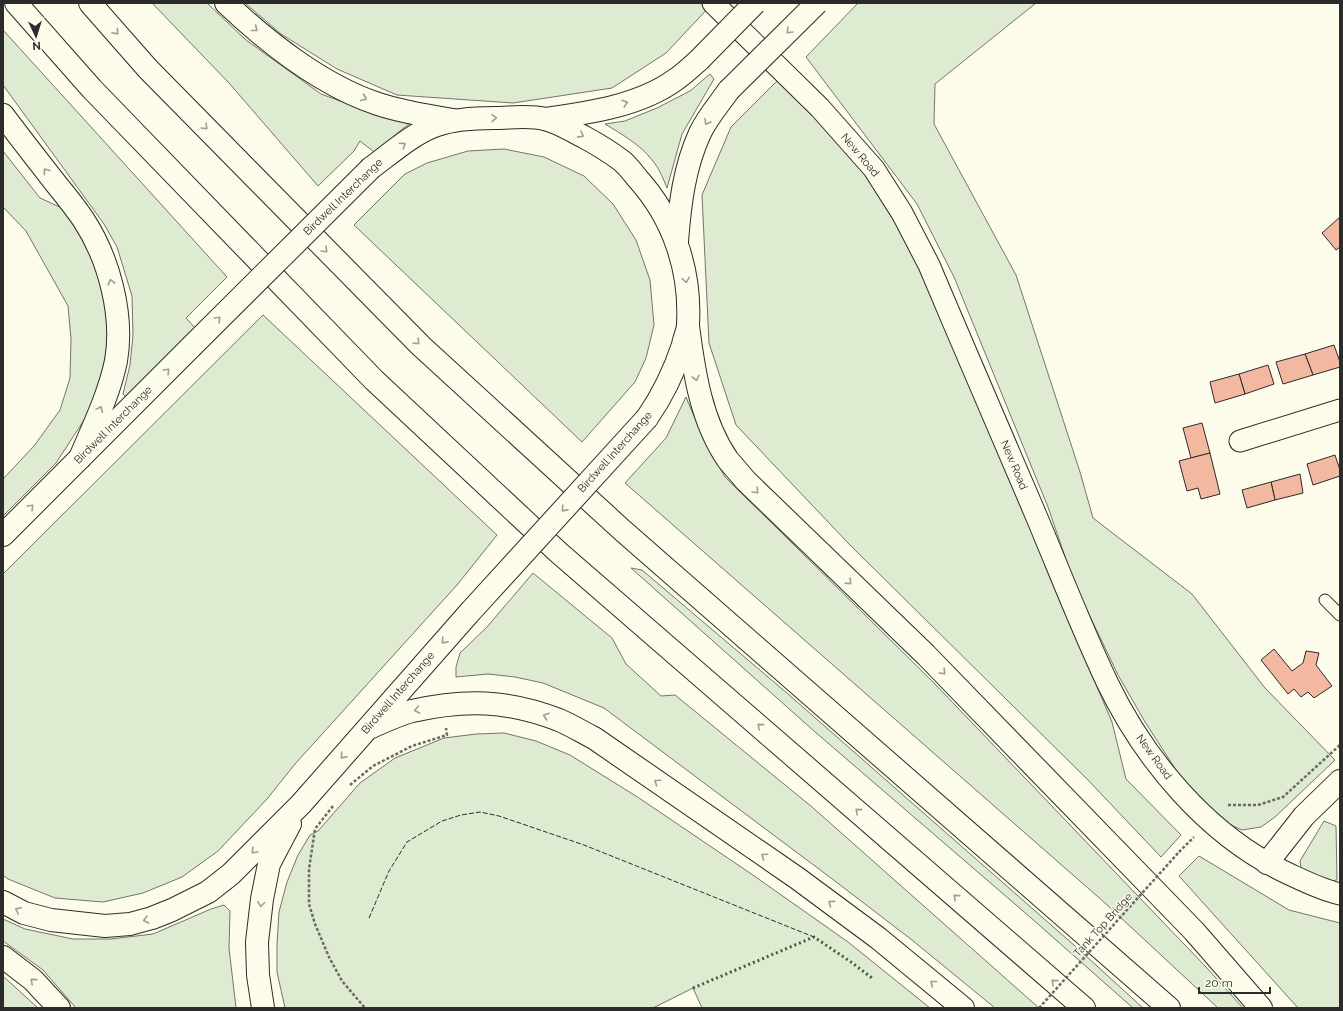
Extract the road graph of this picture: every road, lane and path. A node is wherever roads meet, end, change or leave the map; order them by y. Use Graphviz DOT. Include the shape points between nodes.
graph roads {
  1 [pos="16,3"];
  2 [pos="90,3"];
  3 [pos="226,3"];
  4 [pos="713,3"];
  5 [pos="755,3"];
  6 [pos="817,3"];
  7 [pos="3,115"];
  8 [pos="546,119"];
  9 [pos="455,120"];
  10 [pos="677,242"];
  11 [pos="688,326"];
  12 [pos="1340,410"];
  13 [pos="1240,441"];
  14 [pos="80,458"];
  15 [pos="3,535"];
  16 [pos="1325,600"];
  17 [pos="1340,615"];
  18 [pos="442,706"];
  19 [pos="369,728"];
  20 [pos="1340,745"];
  21 [pos="1340,781"];
  22 [pos="350,786"];
  23 [pos="301,804"];
  24 [pos="334,804"];
  25 [pos="1198,810"];
  26 [pos="1179,852"];
  27 [pos="1267,863"];
  28 [pos="1340,894"];
  29 [pos="3,902"];
  30 [pos="3,957"];
  31 [pos="263,1005"];
  32 [pos="59,1008"];
  33 [pos="365,1008"];
  34 [pos="963,1008"];
  35 [pos="1039,1008"];
  36 [pos="1084,1008"];
  37 [pos="1169,1008"];
  38 [pos="1261,1008"];
  36 -- 1 [label="main road, one-way" via="558,552 380,385 92,89"];
  2 -- 37 [label="main road, one-way" via="148,69 421,346 622,530"];
  3 -- 9 [label="main road, one-way" via="281,50 337,86 394,109"];
  4 -- 25 [label="street, New Road" via="820,108 874,169 902,213 929,265 1108,684 1152,756"];
  8 -- 5 [label="main road, one-way, bridge" via="607,108 653,92 674,81 699,60"];
  6 -- 10 [label="main road, one-way, bridge" via="729,90 700,133 684,178"];
  14 -- 7 [label="main road, one-way" via="104,402 116,360 116,302 97,243 83,220"];
  9 -- 8 [label="main road, Birdwell Interchange, one-way"];
  8 -- 10 [label="main road, Birdwell Interchange, one-way" via="591,141 623,162 656,202"];
  14 -- 9 [label="main road, Birdwell Interchange, one-way, bridge" via="371,168 419,134"];
  10 -- 11 [label="main road, Birdwell Interchange, one-way" via="686,282"];
  11 -- 19 [label="main road, Birdwell Interchange, one-way, bridge" via="668,385 647,418 470,612"];
  11 -- 38 [label="main road, one-way" via="693,366 706,416 728,459 746,481 926,655 1188,926"];
  12 -- 13 [label="street"];
  15 -- 14 [label="main road, Birdwell Interchange, one-way"];
  16 -- 17 [label="lane"];
  18 -- 19 [label="main road, one-way" via="410,712"];
  18 -- 22 [label="path" via="447,735 412,746 373,766"];
  34 -- 18 [label="main road, one-way" via="878,938 594,738 559,720 528,710 485,702"];
  19 -- 23 [label="main road, Birdwell Interchange, one-way"];
  20 -- 25 [label="path" via="1283,797 1258,805 1212,806"];
  21 -- 27 [label="main road" via="1304,816"];
  23 -- 29 [label="main road, Birdwell Interchange, one-way" via="231,874 208,892 152,918 130,924 81,924 24,913"];
  23 -- 31 [label="main road, one-way" via="269,864 262,899 257,942 258,975"];
  24 -- 33 [label="path" via="315,829 309,869 309,904 329,957 342,981"];
  25 -- 27 [label="street, New Road" via="1238,845"];
  26 -- 35 [label="path, Tank Top Bridge, bridge"];
  27 -- 28 [label="street, New Road" via="1325,890"];
  32 -- 30 [label="main road, one-way" via="33,980"];
}
